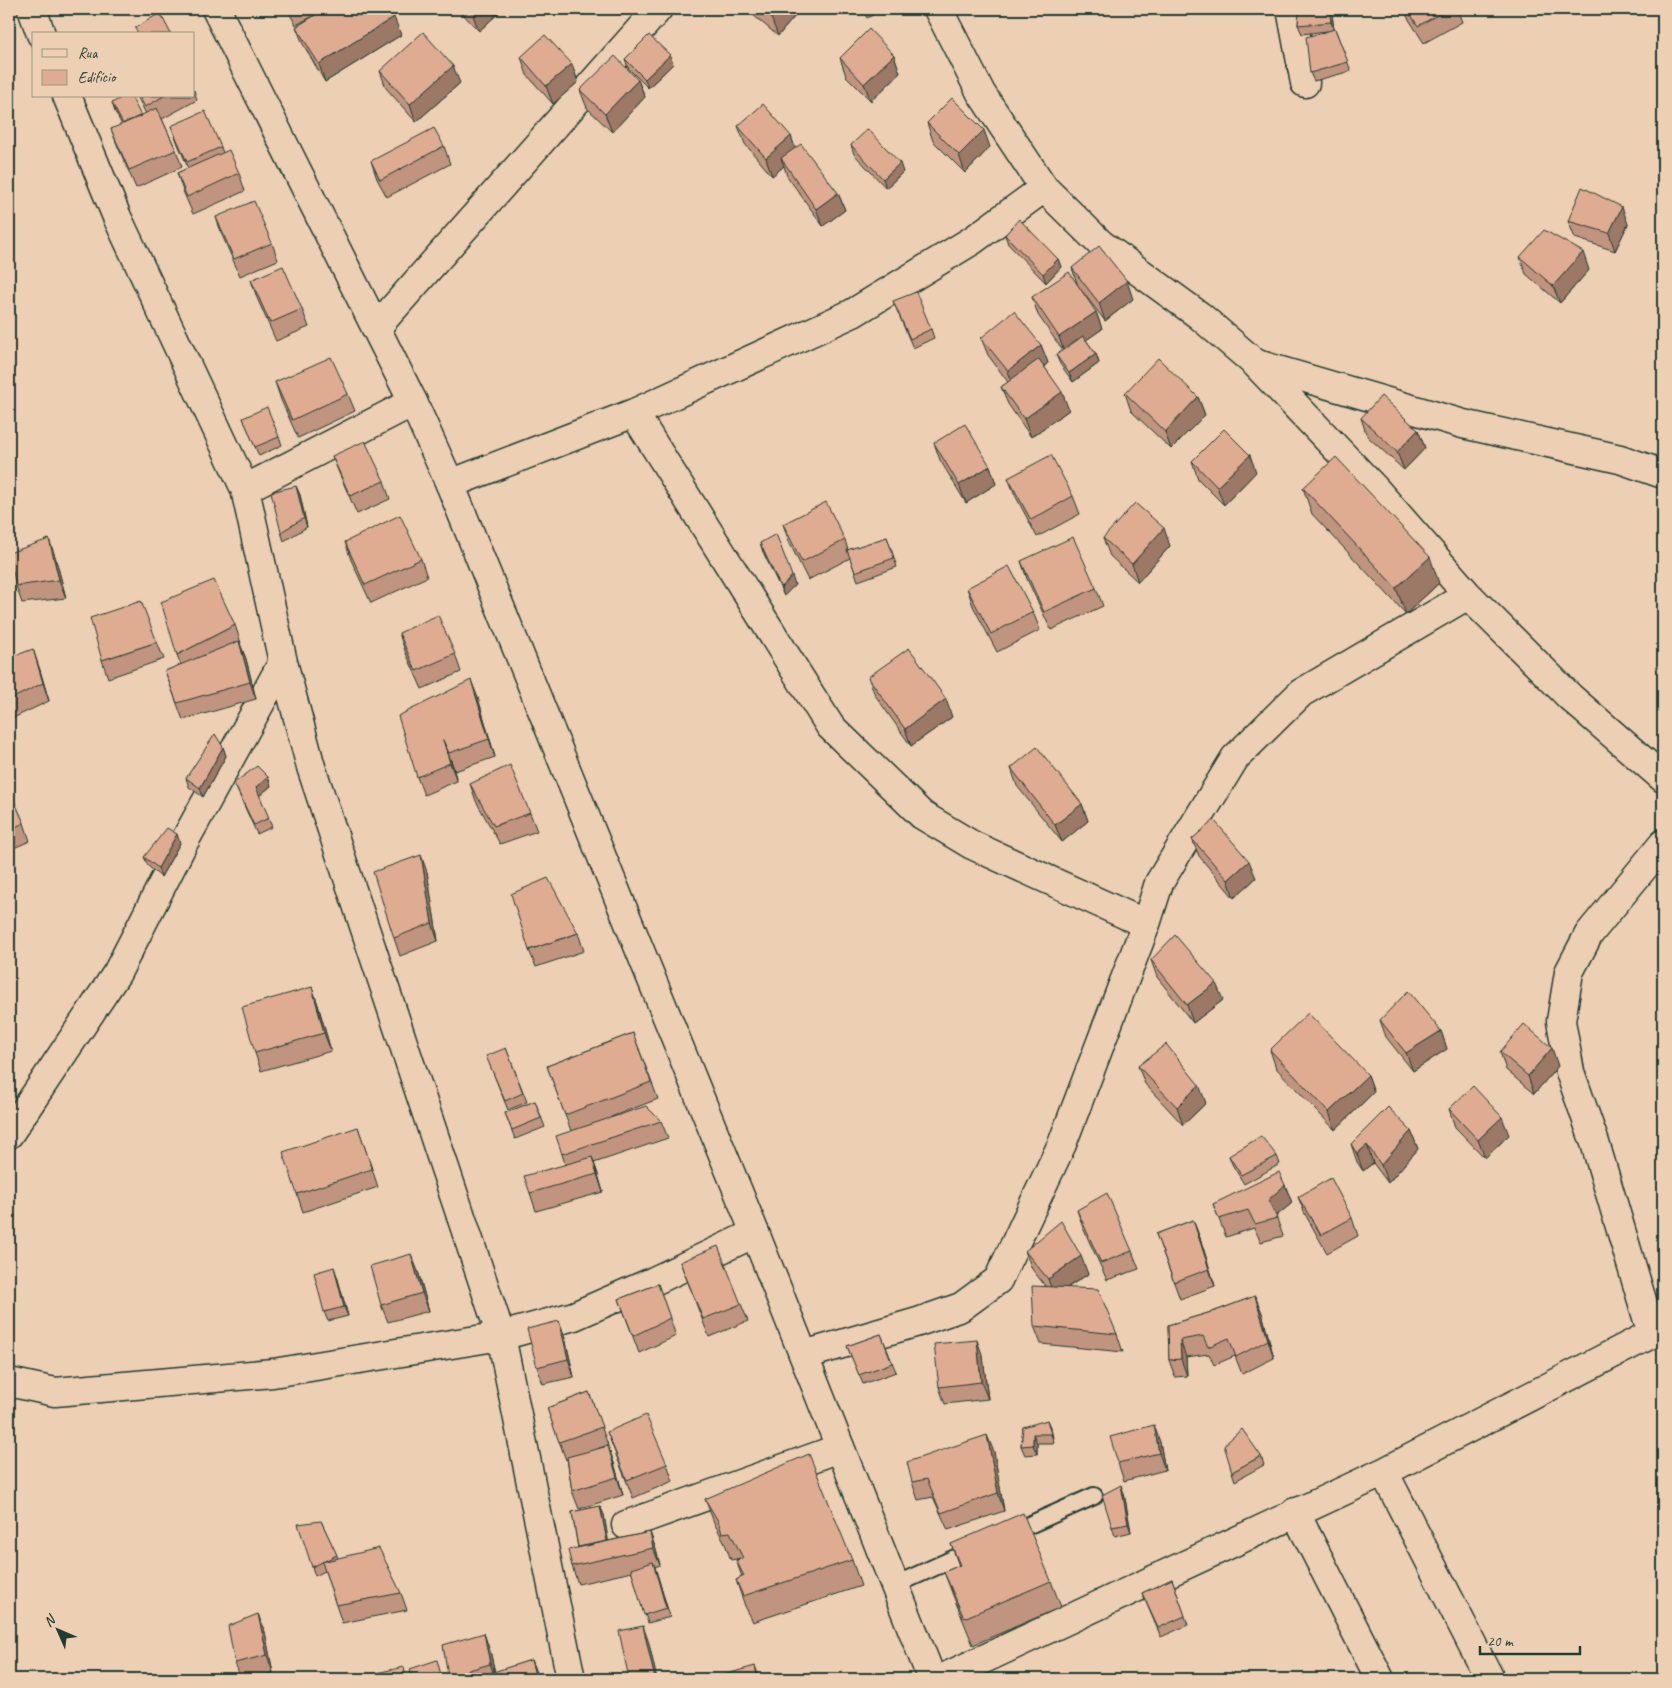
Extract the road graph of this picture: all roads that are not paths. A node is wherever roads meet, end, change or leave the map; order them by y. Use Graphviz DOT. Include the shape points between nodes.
graph roads {
  1 [pos="32,9"];
  2 [pos="216,9"];
  3 [pos="658,9"];
  4 [pos="938,9"];
  5 [pos="1291,9"];
  6 [pos="40,32"];
  7 [pos="1305,83"];
  8 [pos="68,98"];
  9 [pos="1044,188"];
  10 [pos="376,328"];
  11 [pos="1256,364"];
  12 [pos="413,402"];
  13 [pos="634,413"];
  14 [pos="1663,474"];
  15 [pos="450,484"];
  16 [pos="245,489"];
  17 [pos="1468,596"];
  18 [pos="283,662"];
  19 [pos="1663,778"];
  20 [pos="1663,844"];
  21 [pos="1146,924"];
  22 [pos="9,1134"];
  23 [pos="755,1233"];
  24 [pos="1658,1331"];
  25 [pos="501,1336"];
  26 [pos="804,1355"];
  27 [pos="9,1382"];
  28 [pos="840,1448"];
  29 [pos="1384,1472"];
  30 [pos="1094,1496"];
  31 [pos="1295,1512"];
  32 [pos="626,1525"];
  33 [pos="895,1585"];
  34 [pos="571,1679"];
  35 [pos="932,1679"];
  36 [pos="941,1679"];
  37 [pos="1380,1679"];
  38 [pos="1490,1679"];
  1 -- 6 [label="street"];
  2 -- 10 [label="street"];
  3 -- 10 [label="street"];
  4 -- 9 [label="street" via="981,93"];
  5 -- 7 [label="street"];
  8 -- 16 [label="street" via="117,217"];
  9 -- 11 [label="street" via="1100,244 1200,316"];
  9 -- 13 [label="street" via="973,240 853,312"];
  10 -- 12 [label="street"];
  11 -- 14 [label="street" via="1463,424 1620,459"];
  11 -- 17 [label="street" via="1376,490"];
  12 -- 15 [label="street"];
  12 -- 16 [label="street"];
  13 -- 15 [label="street"];
  13 -- 21 [label="street" via="830,726 922,814 972,845"];
  15 -- 23 [label="street"];
  16 -- 18 [label="street"];
  17 -- 19 [label="street" via="1570,697"];
  17 -- 21 [label="street" via="1302,693 1236,758 1159,883"];
  18 -- 22 [label="street" via="184,842 117,973"];
  18 -- 25 [label="street" via="310,767"];
  20 -- 24 [label="street" via="1590,934 1569,972 1561,1021 1570,1072"];
  21 -- 26 [label="street" via="1062,1144 998,1280 961,1308"];
  23 -- 25 [label="street" via="574,1316"];
  23 -- 26 [label="street"];
  24 -- 29 [label="street"];
  25 -- 27 [label="street" via="273,1373 55,1392"];
  25 -- 34 [label="street"];
  26 -- 28 [label="street"];
  28 -- 32 [label="street"];
  28 -- 33 [label="street"];
  29 -- 31 [label="street"];
  29 -- 38 [label="street"];
  30 -- 33 [label="lane"];
  31 -- 36 [label="street"];
  31 -- 37 [label="street"];
  33 -- 35 [label="street"];
}
